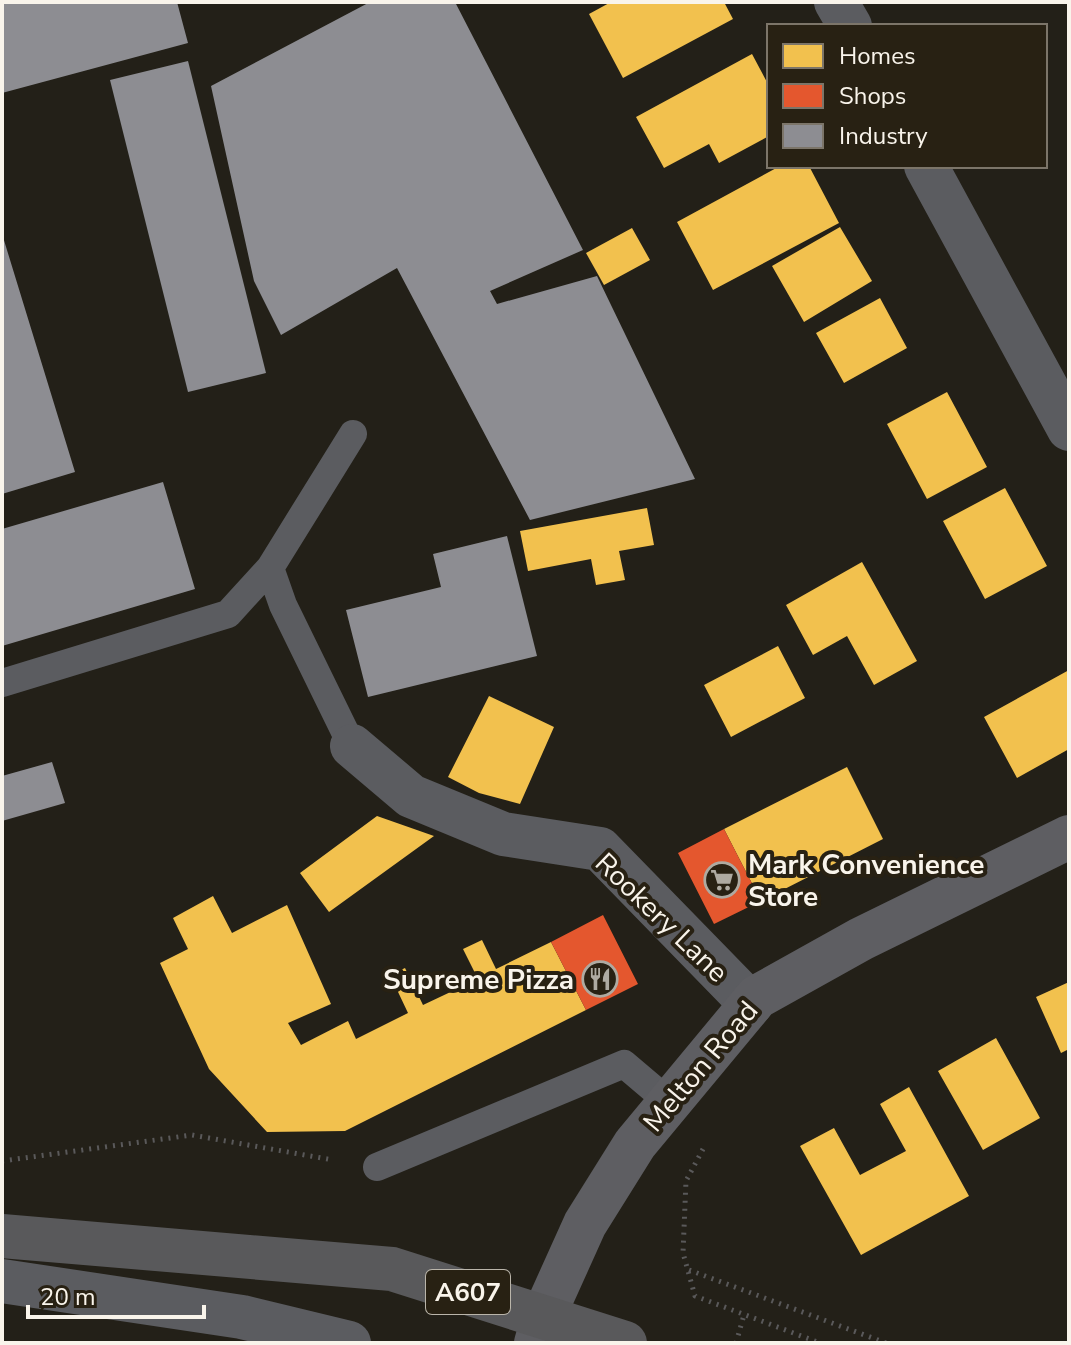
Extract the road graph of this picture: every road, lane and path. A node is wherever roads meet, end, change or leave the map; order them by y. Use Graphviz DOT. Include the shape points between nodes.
graph roads {
  1 [pos="836,2"];
  2 [pos="849,24"];
  3 [pos="927,168"];
  4 [pos="1069,429"];
  5 [pos="353,434"];
  6 [pos="270,568"];
  7 [pos="2,683"];
  8 [pos="352,746"];
  9 [pos="1069,837"];
  10 [pos="751,1004"];
  11 [pos="670,1103"];
  12 [pos="707,1141"];
  13 [pos="2,1161"];
  14 [pos="377,1167"];
  15 [pos="2,1236"];
  16 [pos="688,1269"];
  17 [pos="2,1281"];
  18 [pos="744,1315"];
  19 [pos="540,1336"];
  20 [pos="349,1343"];
  21 [pos="625,1343"];
  22 [pos="736,1343"];
  23 [pos="820,1343"];
  24 [pos="886,1343"];
  1 -- 2 [label="street"];
  3 -- 4 [label="street"];
  5 -- 6 [label="lane"];
  6 -- 7 [label="lane" via="228,614"];
  6 -- 8 [label="lane"];
  8 -- 10 [label="street, Rookery Lane" via="411,796 503,834 600,849"];
  9 -- 10 [label="street, Melton Road" via="861,939"];
  10 -- 11 [label="street, Melton Road"];
  11 -- 14 [label="lane" via="624,1064"];
  11 -- 19 [label="street, Melton Road" via="635,1144 585,1224"];
  12 -- 16 [label="path" via="686,1181 683,1253"];
  13 -- 14 [label="path" via="192,1135"];
  15 -- 19 [label="highway, A607" via="392,1269"];
  16 -- 18 [label="path" via="695,1296"];
  16 -- 24 [label="path"];
  17 -- 20 [label="street" via="242,1317"];
  18 -- 22 [label="path"];
  18 -- 23 [label="path"];
  19 -- 21 [label="highway, A607"];
}
